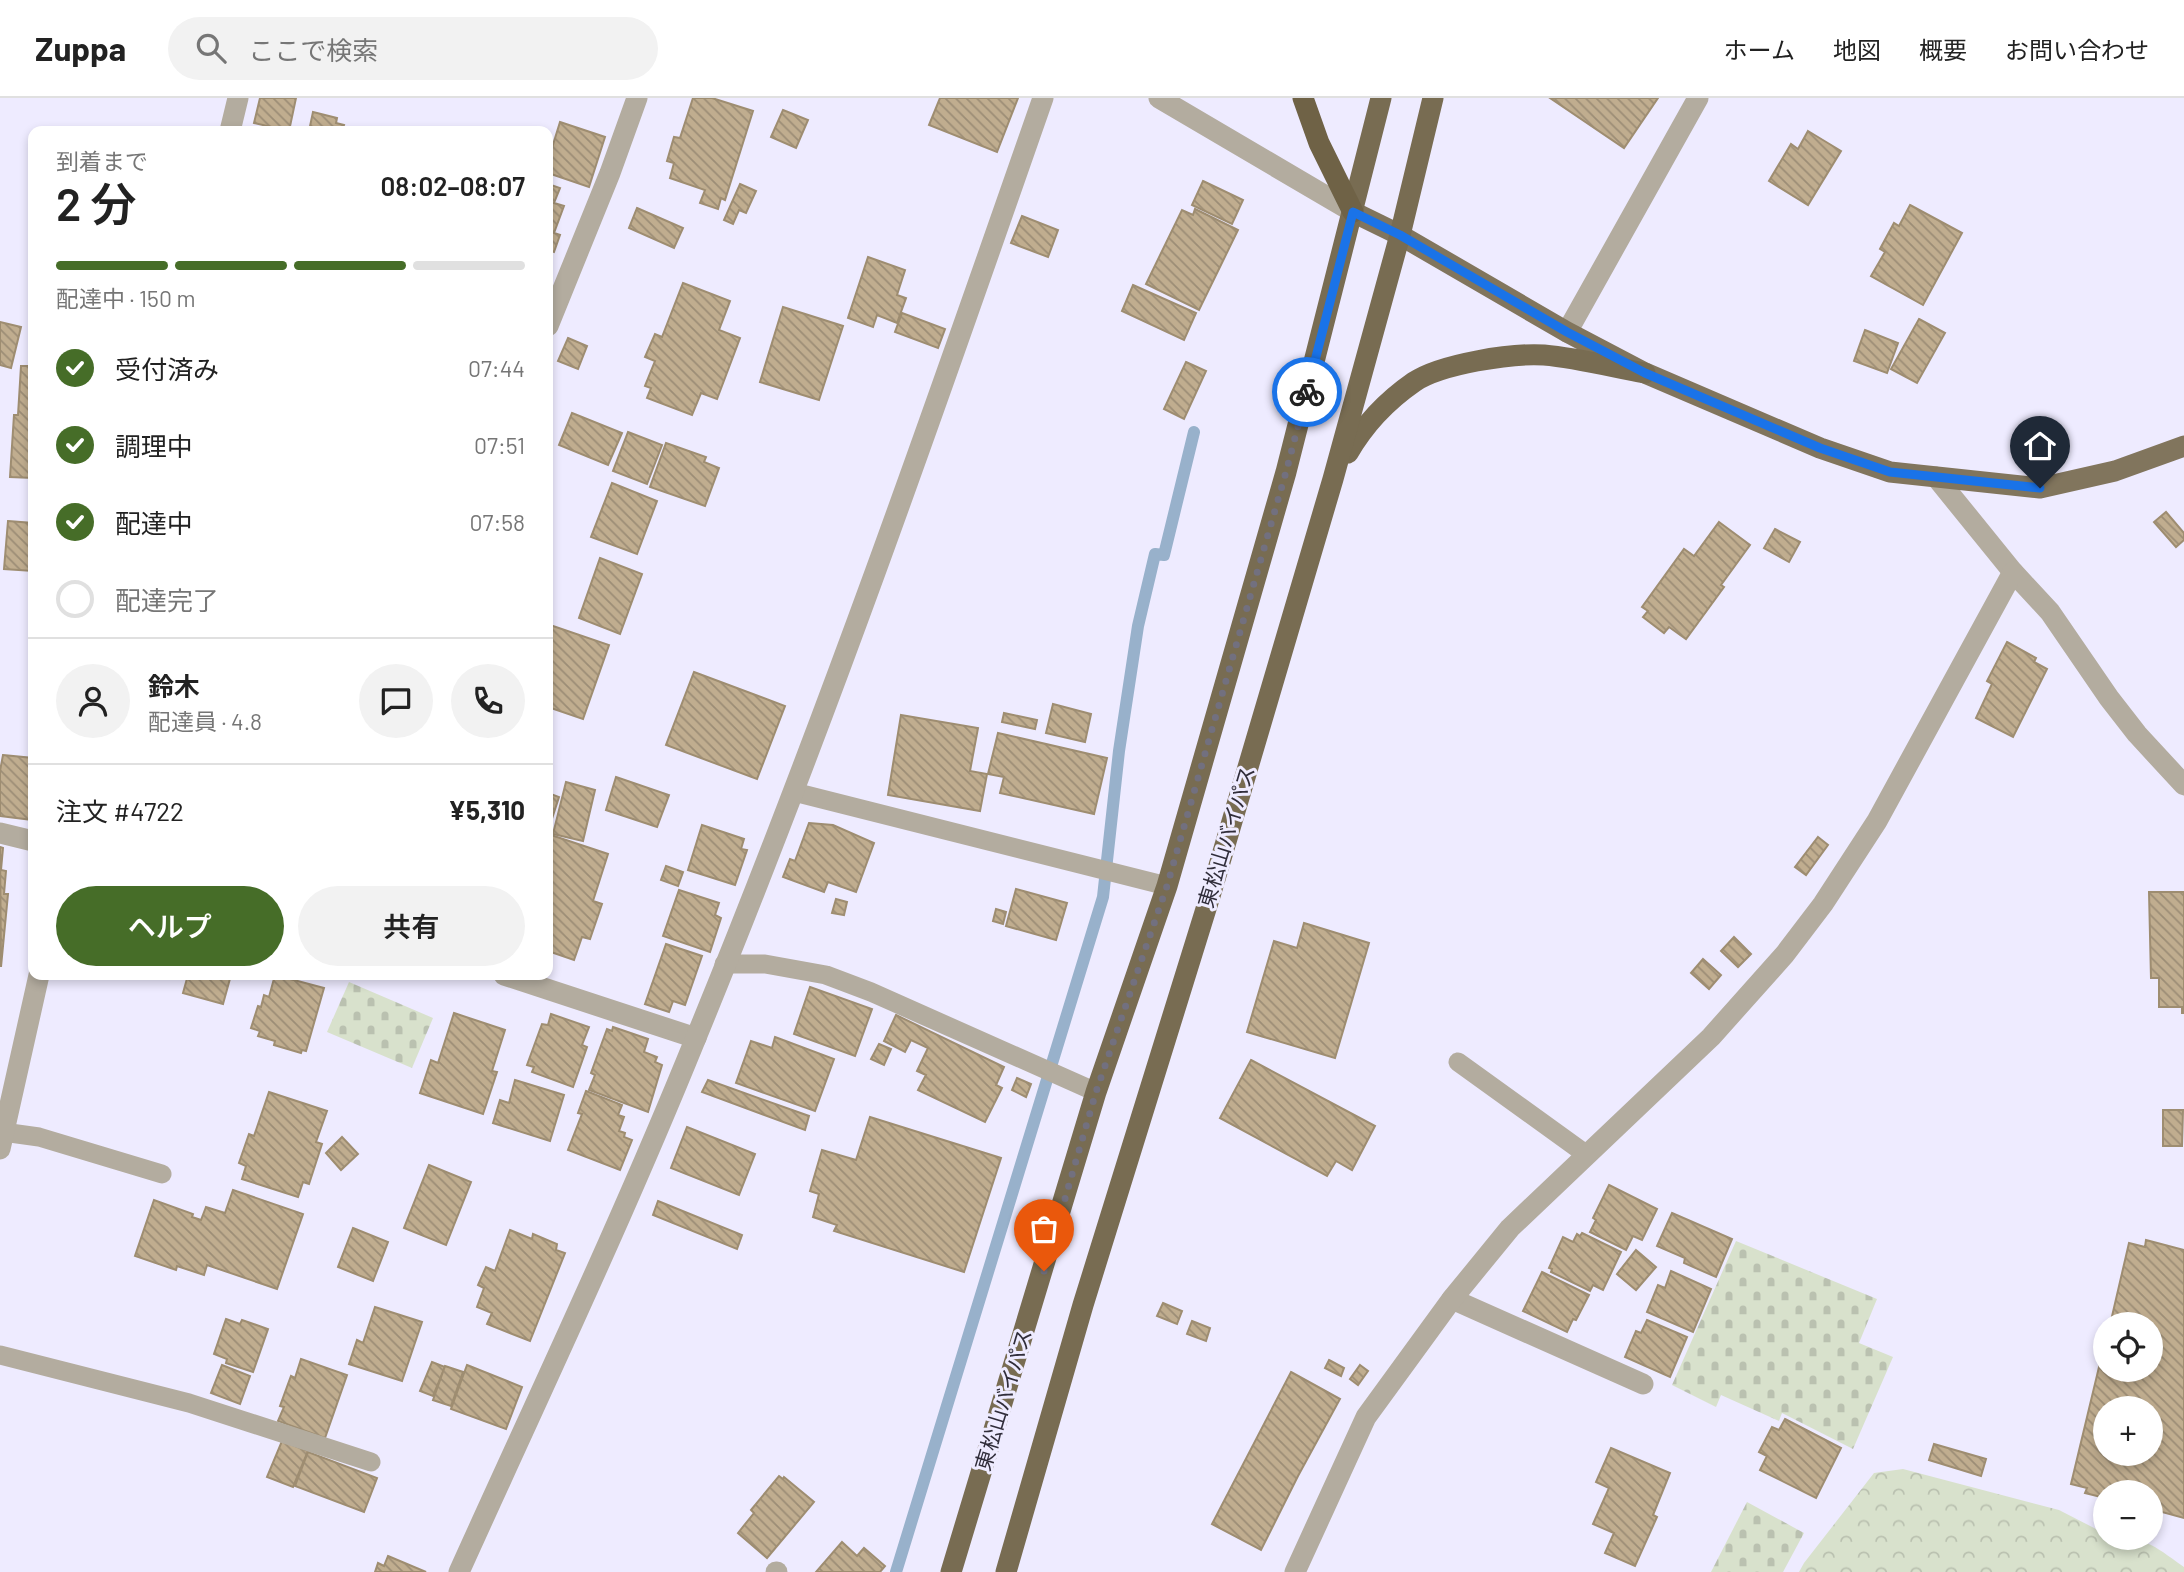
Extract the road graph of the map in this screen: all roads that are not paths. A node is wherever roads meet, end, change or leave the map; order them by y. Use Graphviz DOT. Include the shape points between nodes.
graph roads {
  1 [pos="238,98"];
  2 [pos="637,98"];
  3 [pos="1043,98"];
  4 [pos="1158,98"];
  5 [pos="1303,98"];
  6 [pos="1381,98"];
  7 [pos="1433,98"];
  8 [pos="1698,98"];
  9 [pos="231,126"];
  10 [pos="1353,212"];
  11 [pos="1400,235"];
  12 [pos="553,314"];
  13 [pos="1567,332"];
  14 [pos="1645,373"];
  15 [pos="2184,446"];
  16 [pos="1936,477"];
  17 [pos="1334,479"];
  18 [pos="2013,572"];
  19 [pos="2184,785"];
  20 [pos="794,792"];
  21 [pos="0,833"];
  22 [pos="28,840"];
  23 [pos="1167,886"];
  24 [pos="724,964"];
  25 [pos="38,980"];
  26 [pos="518,980"];
  27 [pos="696,1038"];
  28 [pos="1458,1062"];
  29 [pos="1096,1092"];
  30 [pos="2,1140"];
  31 [pos="1587,1155"];
  32 [pos="162,1174"];
  33 [pos="1452,1299"];
  34 [pos="0,1355"];
  35 [pos="1643,1384"];
  36 [pos="371,1462"];
  37 [pos="459,1572"];
  38 [pos="951,1572"];
  39 [pos="1006,1572"];
  40 [pos="1295,1572"];
  1 -- 9 [label="street"];
  2 -- 12 [label="street"];
  3 -- 20 [label="street"];
  4 -- 10 [label="street"];
  5 -- 10 [label="highway"];
  6 -- 10 [label="highway, 東松山バイパス"];
  7 -- 11 [label="highway, 東松山バイパス"];
  8 -- 13 [label="street"];
  10 -- 11 [label="main road"];
  10 -- 23 [label="highway, 東松山バイパス" via="1286,472"];
  11 -- 13 [label="main road"];
  11 -- 17 [label="highway, 東松山バイパス"];
  13 -- 14 [label="main road"];
  14 -- 16 [label="main road" via="1820,448 1890,472"];
  14 -- 17 [label="highway" via="1544,355 1453,367 1416,381 1394,398 1360,431"];
  15 -- 16 [label="main road" via="2115,471 2040,488"];
  16 -- 18 [label="street"];
  17 -- 39 [label="highway, 東松山バイパス"];
  18 -- 19 [label="street" via="2050,612 2137,734"];
  18 -- 31 [label="street" via="1877,821 1823,904 1711,1037"];
  20 -- 23 [label="lane"];
  20 -- 24 [label="street"];
  21 -- 22 [label="street"];
  23 -- 29 [label="highway, 東松山バイパス"];
  24 -- 27 [label="street"];
  24 -- 29 [label="lane" via="765,964 826,975"];
  25 -- 30 [label="street"];
  26 -- 27 [label="street"];
  27 -- 37 [label="street"];
  28 -- 31 [label="lane"];
  29 -- 38 [label="highway, 東松山バイパス"];
  30 -- 32 [label="lane" via="39,1137"];
  31 -- 33 [label="street" via="1510,1228"];
  33 -- 35 [label="street"];
  33 -- 40 [label="street" via="1366,1417"];
  34 -- 36 [label="lane" via="189,1403"];
}
